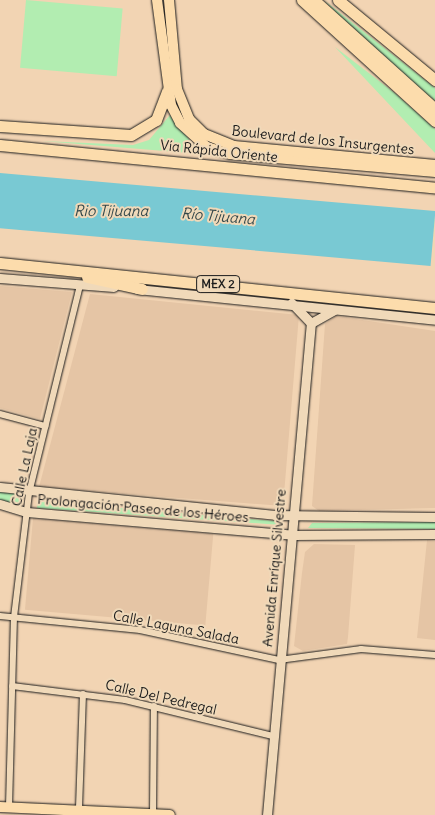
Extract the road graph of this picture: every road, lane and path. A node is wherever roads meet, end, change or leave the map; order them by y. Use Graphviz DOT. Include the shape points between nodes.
graph roads {
  1 [pos="157,0"];
  2 [pos="169,0"];
  3 [pos="302,0"];
  4 [pos="314,0"];
  5 [pos="342,1"];
  6 [pos="435,80"];
  7 [pos="167,91"];
  8 [pos="435,109"];
  9 [pos="435,121"];
  10 [pos="0,126"];
  11 [pos="0,138"];
  12 [pos="0,145"];
  13 [pos="46,150"];
  14 [pos="435,165"];
  15 [pos="435,172"];
  16 [pos="435,188"];
  17 [pos="0,262"];
  18 [pos="24,265"];
  19 [pos="0,278"];
  20 [pos="80,285"];
  21 [pos="142,289"];
  22 [pos="292,303"];
  23 [pos="340,308"];
  24 [pos="435,308"];
  25 [pos="435,320"];
  26 [pos="312,323"];
  27 [pos="0,414"];
  28 [pos="45,426"];
  29 [pos="0,487"];
  30 [pos="29,493"];
  31 [pos="0,504"];
  32 [pos="27,512"];
  33 [pos="294,516"];
  34 [pos="435,517"];
  35 [pos="435,534"];
  36 [pos="293,535"];
  37 [pos="0,616"];
  38 [pos="14,617"];
  39 [pos="435,655"];
  40 [pos="279,660"];
  41 [pos="12,686"];
  42 [pos="83,694"];
  43 [pos="154,706"];
  44 [pos="273,736"];
  45 [pos="4,807"];
  46 [pos="79,808"];
  47 [pos="152,813"];
  48 [pos="170,815"];
  49 [pos="267,815"];
  1 -- 7 [label="main road, Boulevard de los Insurgentes"];
  2 -- 14 [label="main road, Boulevard de los Insurgentes" via="177,88 188,119 204,134 234,146"];
  3 -- 9 [label="highway"];
  4 -- 8 [label="highway"];
  5 -- 6 [label="highway"];
  7 -- 10 [label="highway" via="156,120 131,135"];
  7 -- 15 [label="main road, Boulevard de los Insurgentes" via="180,123 198,141 218,152"];
  11 -- 13 [label="highway"];
  12 -- 13 [label="highway, Vía Rápida Oriente"];
  13 -- 16 [label="highway, Vía Rápida Oriente"];
  17 -- 18 [label="highway, MEX 2"];
  18 -- 21 [label="highway"];
  18 -- 24 [label="highway, MEX 2"];
  19 -- 20 [label="street"];
  20 -- 21 [label="street"];
  20 -- 28 [label="street, Calle La Laja"];
  21 -- 22 [label="street"];
  22 -- 23 [label="street"];
  22 -- 26 [label="street"];
  23 -- 25 [label="street"];
  23 -- 26 [label="street"];
  26 -- 33 [label="street, Avenida Enríque Silvestre"];
  27 -- 28 [label="street"];
  28 -- 30 [label="street, Calle La Laja"];
  29 -- 30 [label="street, Prolongación Paseo de los Héroes"];
  30 -- 32 [label="street, Calle La Laja"];
  30 -- 33 [label="street, Prolongación Paseo de los Héroes"];
  31 -- 32 [label="street, Prolongación Paseo de los Héroes"];
  32 -- 36 [label="street, Prolongación Paseo de los Héroes"];
  32 -- 38 [label="street, Calle La Laja"];
  33 -- 34 [label="street, Prolongación Paseo de los Héroes"];
  33 -- 36 [label="street, Avenida Enríque Silvestre"];
  35 -- 36 [label="street, Prolongación Paseo de los Héroes"];
  36 -- 40 [label="street, Avenida Enríque Silvestre"];
  37 -- 38 [label="street, Calle Laguna Salada"];
  38 -- 40 [label="street, Calle Laguna Salada" via="140,630"];
  38 -- 41 [label="street, Calle La Laja"];
  39 -- 40 [label="street, Calle Laguna Salada" via="361,649"];
  40 -- 44 [label="street, Avenida Enríque Silvestre"];
  41 -- 42 [label="street, Calle Del Pedregal"];
  41 -- 45 [label="street, Calle La Laja"];
  42 -- 43 [label="street, Calle Del Pedregal"];
  42 -- 46 [label="street"];
  43 -- 44 [label="street, Calle Del Pedregal"];
  43 -- 47 [label="street"];
  44 -- 49 [label="street, Avenida Enríque Silvestre"];
  45 -- 46 [label="main road"];
  46 -- 47 [label="main road"];
  47 -- 48 [label="main road"];
}
